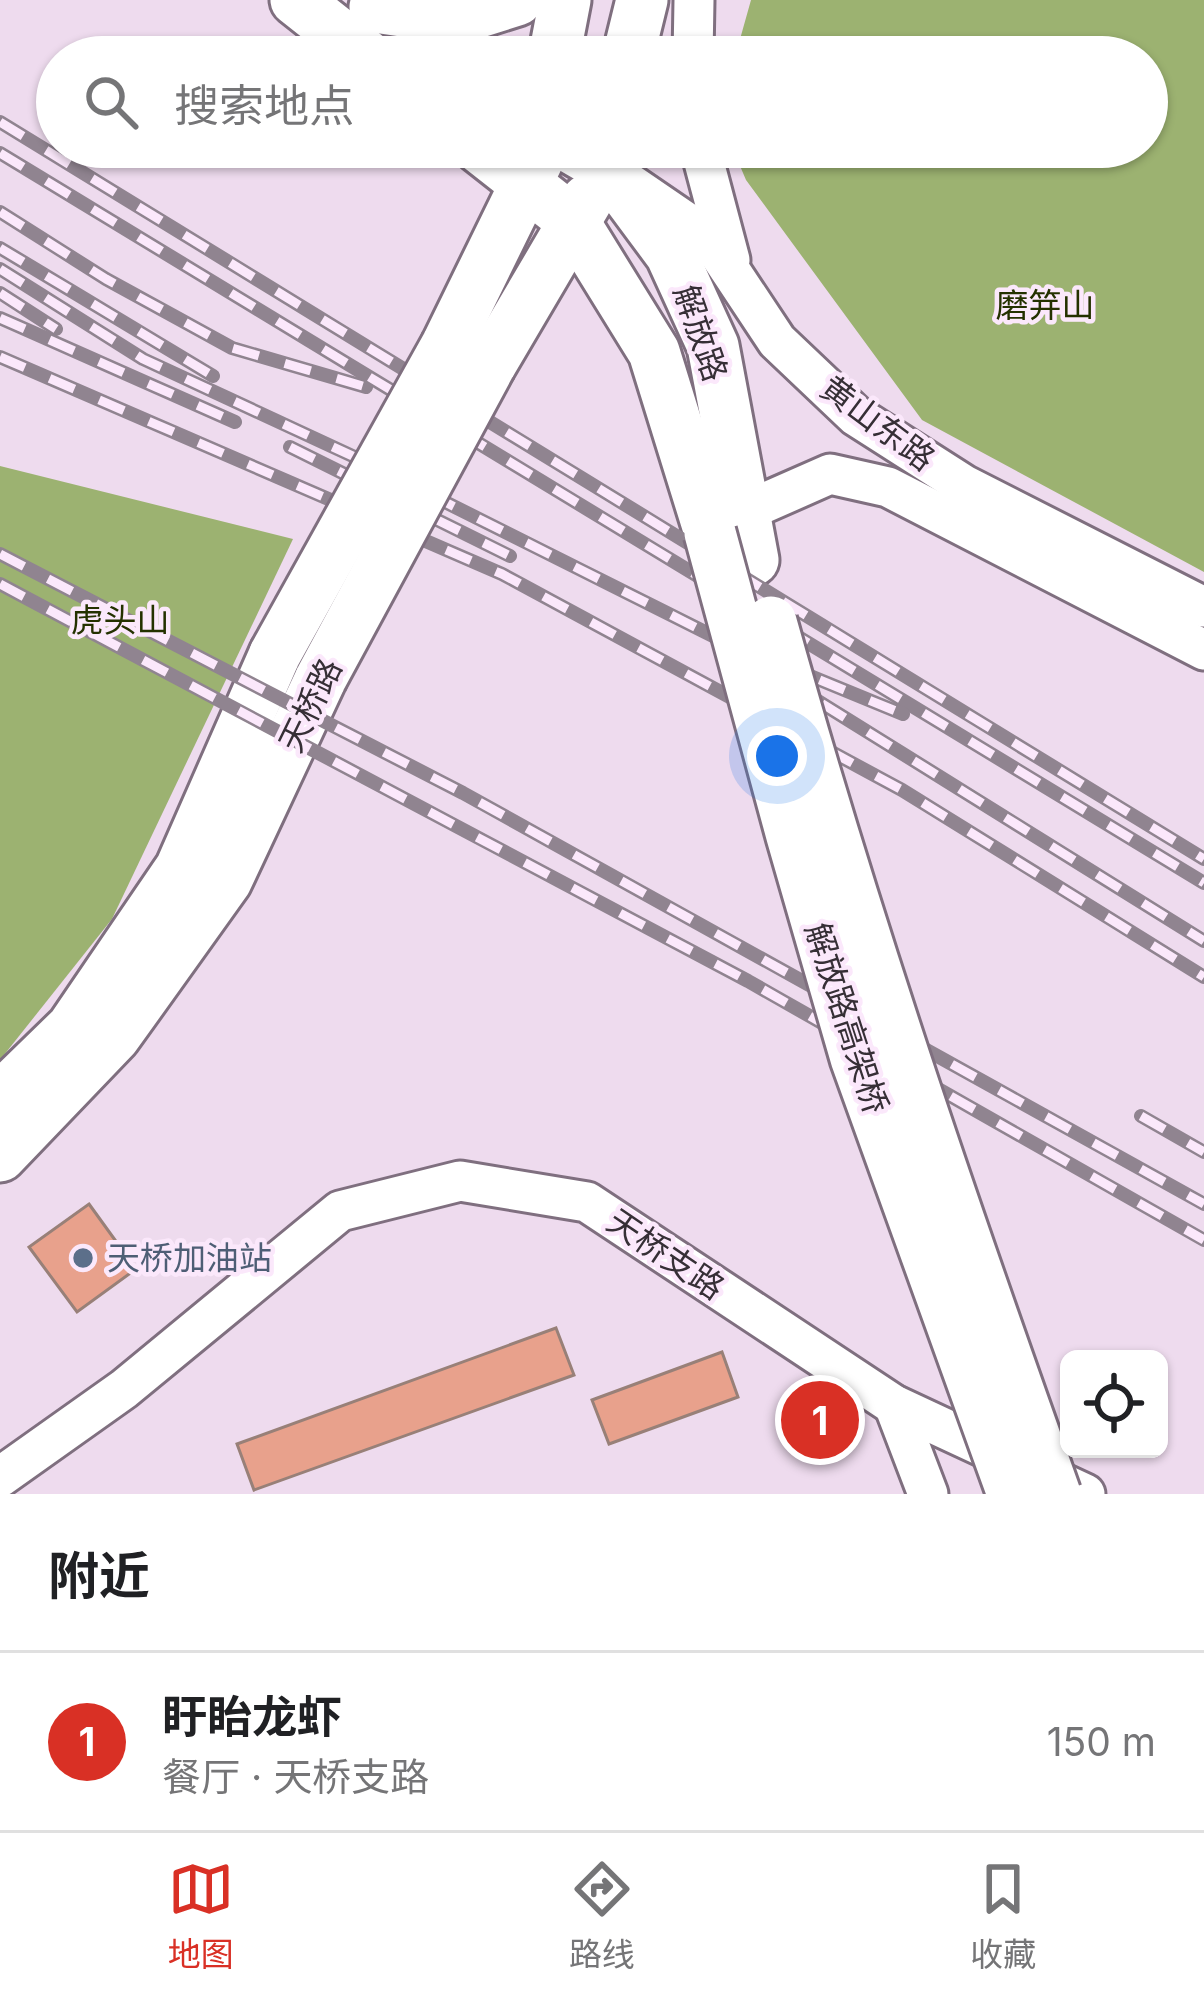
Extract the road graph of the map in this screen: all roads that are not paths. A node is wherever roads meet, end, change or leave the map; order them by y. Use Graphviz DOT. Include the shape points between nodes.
graph roads {
  1 [pos="296,0"];
  2 [pos="517,0"];
  3 [pos="566,0"];
  4 [pos="642,0"];
  5 [pos="694,0"];
  6 [pos="369,21"];
  7 [pos="399,36"];
  8 [pos="558,36"];
  9 [pos="633,36"];
  10 [pos="693,36"];
  11 [pos="534,168"];
  12 [pos="536,168"];
  13 [pos="592,168"];
  14 [pos="607,168"];
  15 [pos="616,168"];
  16 [pos="705,168"];
  17 [pos="573,220"];
  18 [pos="734,277"];
  19 [pos="469,355"];
  20 [pos="737,535"];
  21 [pos="1204,607"];
  22 [pos="1204,650"];
  23 [pos="0,1098"];
  24 [pos="0,1156"];
  25 [pos="894,1405"];
  26 [pos="0,1477"];
  27 [pos="928,1494"];
  28 [pos="1013,1494"];
  29 [pos="1055,1494"];
  30 [pos="1085,1494"];
  1 -- 6 [label="main road"];
  2 -- 6 [label="main road" via="457,20"];
  3 -- 8 [label="main road"];
  4 -- 9 [label="main road"];
  5 -- 10 [label="street"];
  6 -- 7 [label="main road"];
  11 -- 19 [label="main road, 天桥路"];
  12 -- 17 [label="main road, 解放路"];
  13 -- 17 [label="main road, 天桥路"];
  14 -- 20 [label="main road, 解放路" via="671,254 713,346"];
  15 -- 18 [label="street, 黄山东路" via="708,237"];
  16 -- 18 [label="street"];
  17 -- 19 [label="main road, 天桥路"];
  17 -- 20 [label="main road, 解放路" via="654,352"];
  18 -- 21 [label="street, 黄山东路" via="777,341 856,416 964,485"];
  19 -- 23 [label="main road, 天桥路, bridge" via="275,654 181,868 72,1028"];
  19 -- 24 [label="main road, 天桥路, bridge" via="226,880 115,1036"];
  20 -- 22 [label="street, 黄山东路" via="830,474 889,487"];
  20 -- 28 [label="main road, 解放路高架桥, bridge" via="856,1058"];
  20 -- 29 [label="main road, 解放路高架桥, bridge" via="874,973"];
  25 -- 26 [label="street, 天桥支路" via="587,1202 460,1181 340,1211 124,1389"];
  25 -- 27 [label="street"];
  25 -- 30 [label="street, 天桥支路"];
}
